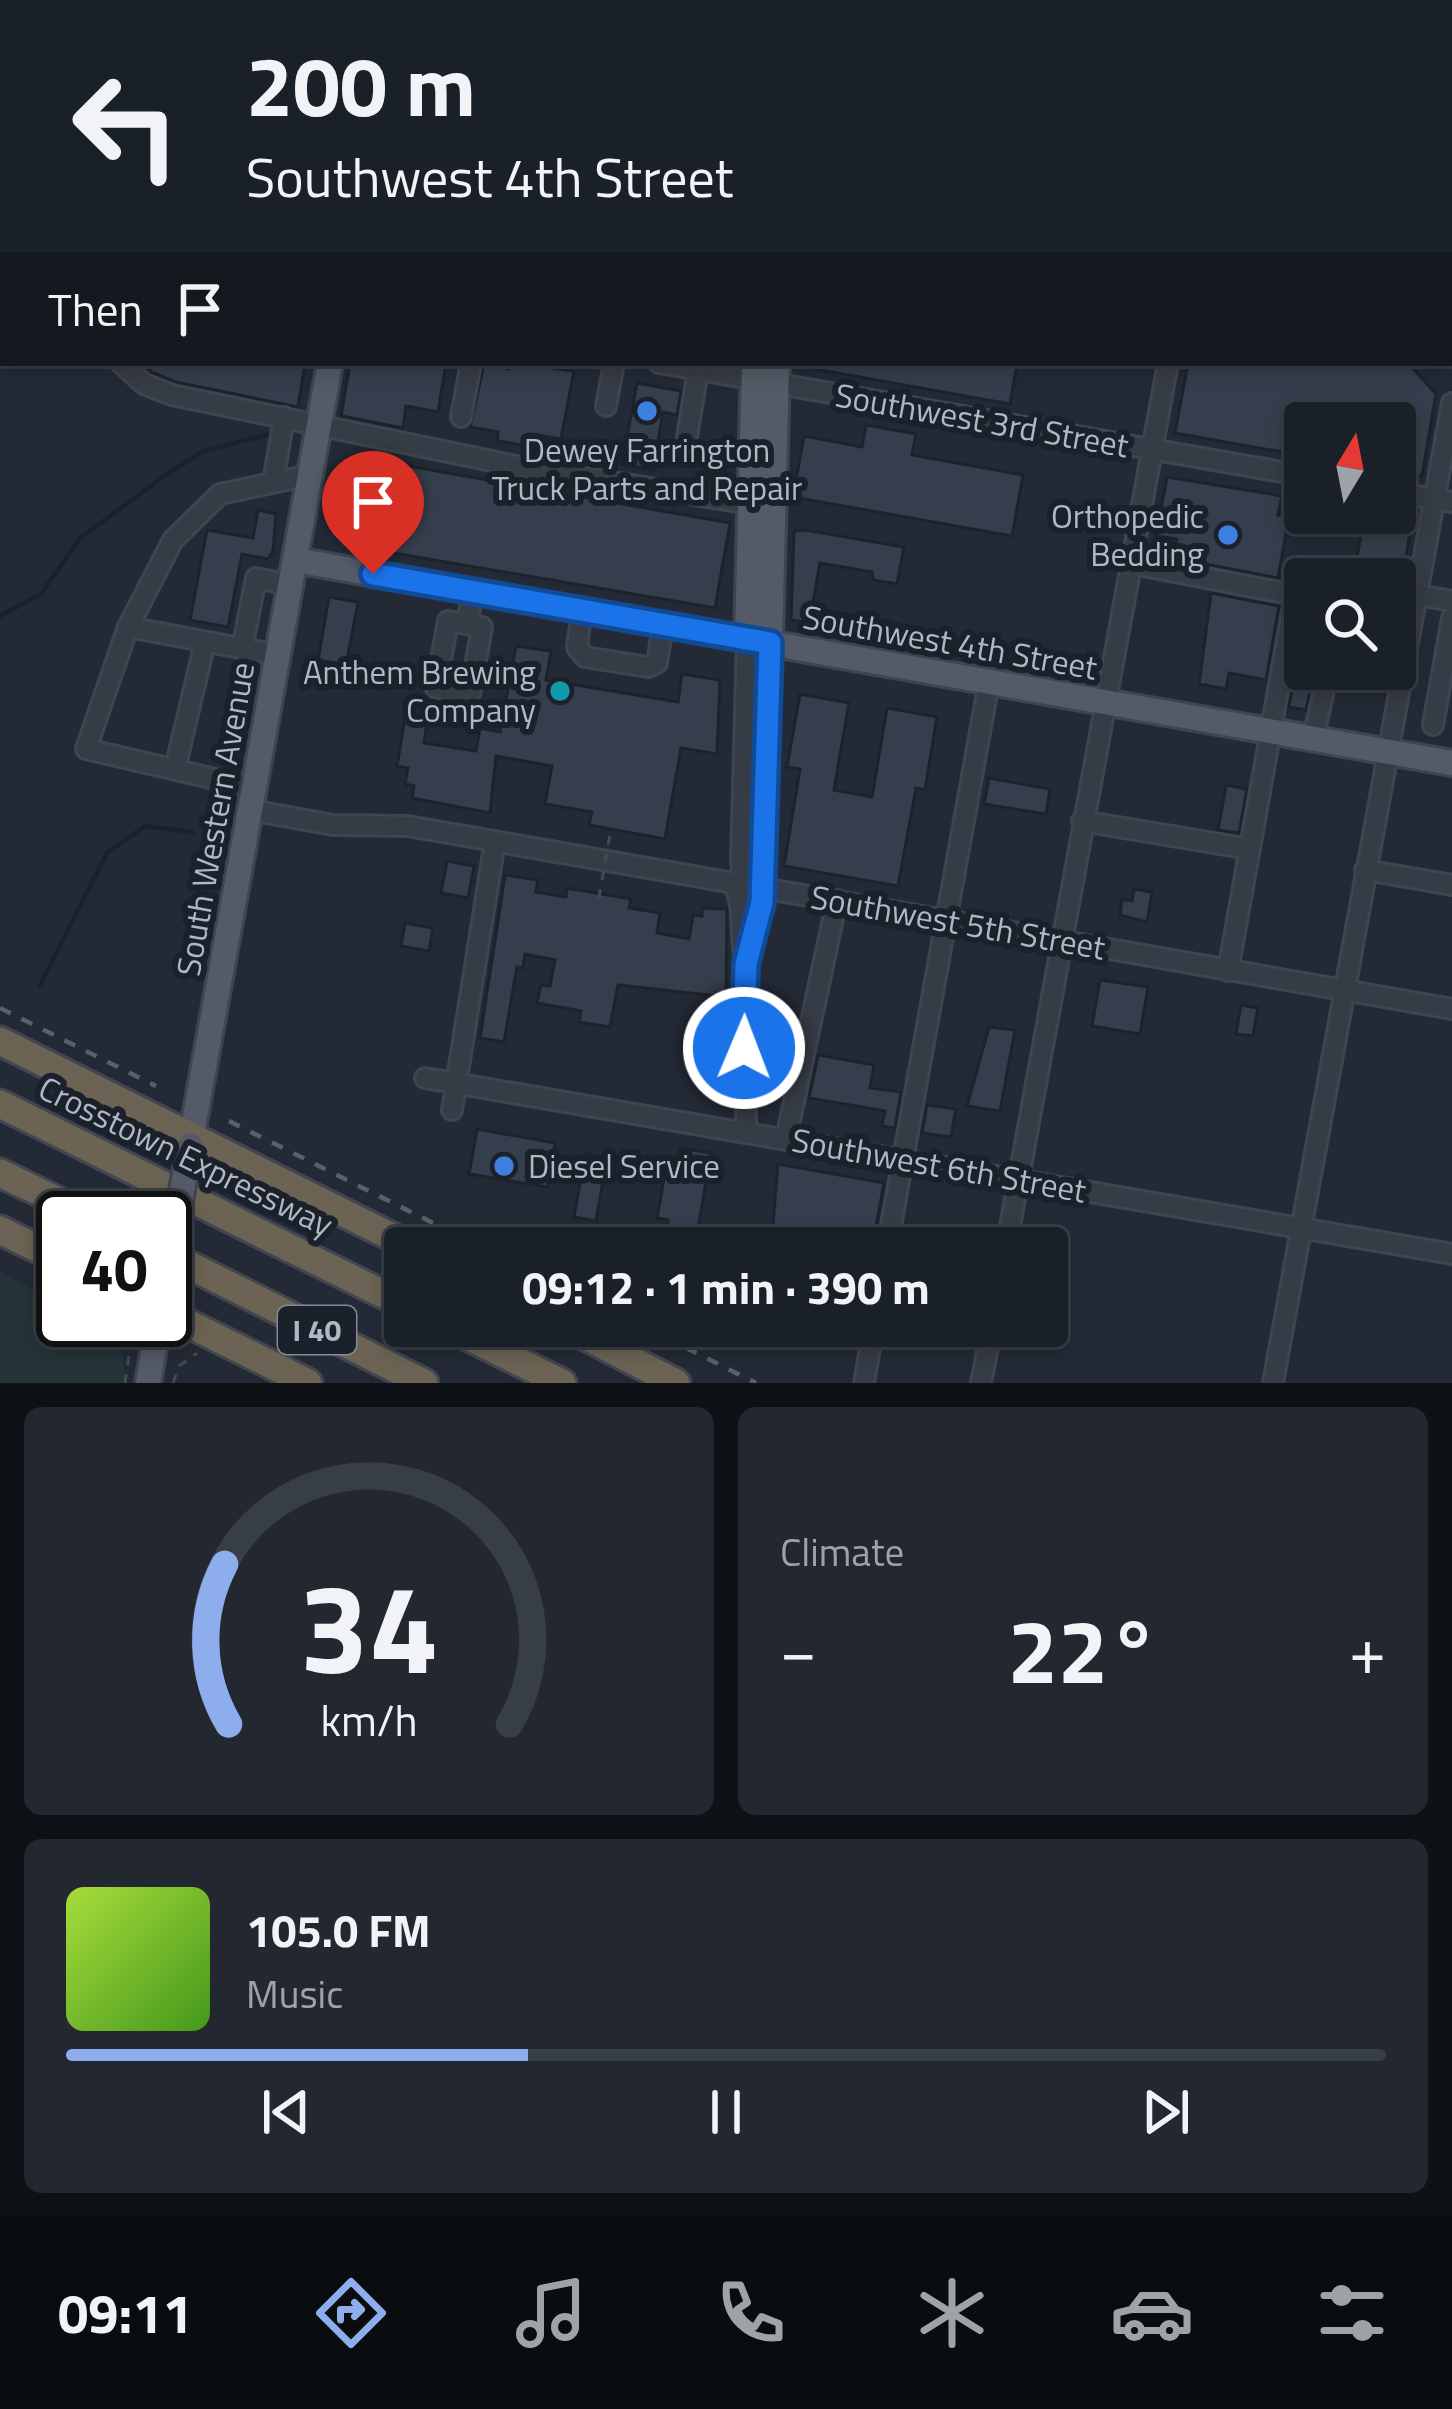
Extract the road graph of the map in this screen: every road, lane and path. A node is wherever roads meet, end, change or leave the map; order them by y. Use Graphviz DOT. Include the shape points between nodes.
graph roads {
  1 [pos="124,366"];
  2 [pos="329,366"];
  3 [pos="470,366"];
  4 [pos="613,366"];
  5 [pos="676,366"];
  6 [pos="1167,366"];
  7 [pos="698,370"];
  8 [pos="765,373"];
  9 [pos="1452,403"];
  10 [pos="606,406"];
  11 [pos="284,417"];
  12 [pos="461,417"];
  13 [pos="319,424"];
  14 [pos="1449,436"];
  15 [pos="687,437"];
  16 [pos="1150,449"];
  17 [pos="1284,472"];
  18 [pos="310,475"];
  19 [pos="273,483"];
  20 [pos="1444,501"];
  21 [pos="751,503"];
  22 [pos="1128,563"];
  23 [pos="293,572"];
  24 [pos="472,591"];
  25 [pos="1284,593"];
  26 [pos="1417,595"];
  27 [pos="1452,602"];
  28 [pos="582,610"];
  29 [pos="1452,618"];
  30 [pos="467,624"];
  31 [pos="663,625"];
  32 [pos="128,627"];
  33 [pos="758,641"];
  34 [pos="205,642"];
  35 [pos="242,649"];
  36 [pos="278,656"];
  37 [pos="1284,670"];
  38 [pos="989,682"];
  39 [pos="1416,682"];
  40 [pos="1439,688"];
  41 [pos="1324,690"];
  42 [pos="1399,690"];
  43 [pos="1104,703"];
  44 [pos="1432,725"];
  45 [pos="1271,730"];
  46 [pos="1313,738"];
  47 [pos="1386,751"];
  48 [pos="1452,763"];
  49 [pos="175,769"];
  50 [pos="252,799"];
  51 [pos="1082,821"];
  52 [pos="611,828"];
  53 [pos="495,841"];
  54 [pos="1250,849"];
  55 [pos="1365,870"];
  56 [pos="731,881"];
  57 [pos="1452,885"];
  58 [pos="762,887"];
  59 [pos="599,898"];
  60 [pos="837,900"];
  61 [pos="945,919"];
  62 [pos="1060,940"];
  63 [pos="746,964"];
  64 [pos="1228,971"];
  65 [pos="1344,991"];
  66 [pos="1452,1009"];
  67 [pos="0,1041"];
  68 [pos="425,1078"];
  69 [pos="456,1083"];
  70 [pos="0,1104"];
  71 [pos="452,1110"];
  72 [pos="746,1132"];
  73 [pos="786,1139"];
  74 [pos="191,1141"];
  75 [pos="902,1159"];
  76 [pos="0,1173"];
  77 [pos="1018,1179"];
  78 [pos="37,1191"];
  79 [pos="182,1191"];
  80 [pos="891,1227"];
  81 [pos="1010,1227"];
  82 [pos="1302,1228"];
  83 [pos="0,1230"];
  84 [pos="384,1234"];
  85 [pos="36,1248"];
  86 [pos="1452,1254"];
  87 [pos="192,1267"];
  88 [pos="384,1295"];
  89 [pos="192,1325"];
  90 [pos="130,1347"];
  91 [pos="154,1347"];
  92 [pos="489,1347"];
  93 [pos="607,1347"];
  94 [pos="870,1347"];
  95 [pos="988,1347"];
  96 [pos="206,1352"];
  97 [pos="125,1383"];
  98 [pos="148,1383"];
  99 [pos="173,1383"];
  100 [pos="308,1383"];
  101 [pos="424,1383"];
  102 [pos="562,1383"];
  103 [pos="676,1383"];
  104 [pos="864,1383"];
  105 [pos="981,1383"];
  106 [pos="1274,1383"];
  1 -- 11 [label="street" via="172,395"];
  2 -- 13 [label="main road, South Western Avenue"];
  3 -- 12 [label="street"];
  4 -- 10 [label="street"];
  5 -- 7 [label="street, Southwest 3rd Street"];
  6 -- 16 [label="street"];
  7 -- 8 [label="street, Southwest 3rd Street"];
  7 -- 15 [label="street"];
  8 -- 16 [label="street, Southwest 3rd Street"];
  8 -- 21 [label="main road"];
  8 -- 33 [label="main road"];
  9 -- 14 [label="street"];
  11 -- 13 [label="street"];
  11 -- 19 [label="street"];
  13 -- 18 [label="main road, South Western Avenue"];
  13 -- 21 [label="street" via="526,468"];
  14 -- 20 [label="street"];
  16 -- 17 [label="street, Southwest 3rd Street"];
  16 -- 22 [label="street"];
  18 -- 19 [label="street"];
  18 -- 23 [label="main road, South Western Avenue"];
  19 -- 32 [label="street" via="220,494 173,540"];
  20 -- 26 [label="street"];
  21 -- 33 [label="main road"];
  22 -- 25 [label="street"];
  22 -- 43 [label="street"];
  23 -- 24 [label="main road, Southwest 4th Street"];
  23 -- 35 [label="street" via="256,578"];
  23 -- 36 [label="main road, South Western Avenue"];
  24 -- 28 [label="main road, Southwest 4th Street"];
  24 -- 30 [label="street"];
  26 -- 27 [label="street"];
  28 -- 31 [label="main road, Southwest 4th Street"];
  28 -- 31 [label="street" via="577,647 585,657 648,667 657,663"];
  29 -- 40 [label="street"];
  31 -- 33 [label="main road, Southwest 4th Street"];
  32 -- 34 [label="street"];
  32 -- 49 [label="street, Southwest 5th Street" via="86,749"];
  33 -- 38 [label="main road, Southwest 4th Street"];
  33 -- 58 [label="street" via="741,867"];
  34 -- 35 [label="street"];
  34 -- 49 [label="street"];
  35 -- 36 [label="street"];
  36 -- 50 [label="main road, South Western Avenue"];
  37 -- 45 [label="street"];
  38 -- 43 [label="main road, Southwest 4th Street"];
  38 -- 61 [label="street"];
  39 -- 40 [label="street"];
  40 -- 44 [label="street"];
  41 -- 46 [label="street"];
  42 -- 47 [label="street"];
  43 -- 45 [label="main road, Southwest 4th Street"];
  43 -- 51 [label="street"];
  45 -- 46 [label="main road, Southwest 4th Street"];
  45 -- 54 [label="street"];
  46 -- 47 [label="main road, Southwest 4th Street"];
  47 -- 48 [label="main road, Southwest 4th Street"];
  47 -- 55 [label="street"];
  49 -- 50 [label="street, Southwest 5th Street"];
  50 -- 53 [label="street, Southwest 5th Street" via="320,824 384,823"];
  50 -- 74 [label="main road, South Western Avenue"];
  51 -- 54 [label="street"];
  51 -- 62 [label="street"];
  52 -- 59 [label="path, bridge"];
  53 -- 56 [label="street, Southwest 5th Street"];
  53 -- 69 [label="street"];
  54 -- 64 [label="street"];
  55 -- 57 [label="street"];
  55 -- 65 [label="street"];
  56 -- 58 [label="street, Southwest 5th Street"];
  56 -- 63 [label="street" via="740,894"];
  58 -- 60 [label="street, Southwest 5th Street"];
  58 -- 63 [label="street"];
  60 -- 61 [label="street, Southwest 5th Street"];
  60 -- 73 [label="street"];
  61 -- 62 [label="street, Southwest 5th Street"];
  61 -- 75 [label="street"];
  62 -- 64 [label="street, Southwest 5th Street"];
  62 -- 77 [label="street"];
  63 -- 72 [label="street"];
  64 -- 65 [label="street, Southwest 5th Street"];
  65 -- 66 [label="street, Southwest 5th Street"];
  65 -- 82 [label="street"];
  67 -- 74 [label="highway"];
  68 -- 69 [label="street, Southwest 6th Street"];
  69 -- 71 [label="street"];
  69 -- 72 [label="street, Southwest 6th Street"];
  70 -- 88 [label="highway, Crosstown Expressway / I 40"];
  72 -- 73 [label="street, Southwest 6th Street"];
  73 -- 75 [label="street, Southwest 6th Street"];
  74 -- 79 [label="main road, South Western Avenue, bridge"];
  74 -- 84 [label="highway"];
  75 -- 77 [label="street, Southwest 6th Street"];
  75 -- 80 [label="street"];
  76 -- 78 [label="highway"];
  77 -- 81 [label="street"];
  77 -- 82 [label="street, Southwest 6th Street"];
  82 -- 86 [label="street, Southwest 6th Street"];
  82 -- 106 [label="street"];
  83 -- 85 [label="highway"];
  87 -- 101 [label="highway, I 40"];
  89 -- 100 [label="highway"];
  90 -- 97 [label="path"];
  91 -- 98 [label="main road"];
  92 -- 102 [label="highway"];
  93 -- 103 [label="highway"];
  94 -- 104 [label="street"];
  95 -- 105 [label="street"];
  96 -- 99 [label="path" via="184,1360"];
}
